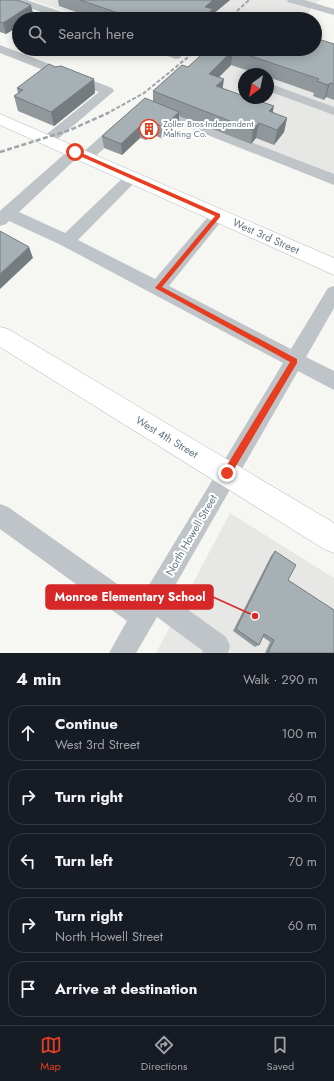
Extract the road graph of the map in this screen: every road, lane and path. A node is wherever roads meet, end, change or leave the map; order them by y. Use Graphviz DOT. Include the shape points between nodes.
graph roads {
  1 [pos="17,0"];
  2 [pos="292,0"];
  3 [pos="317,3"];
  4 [pos="52,12"];
  5 [pos="334,12"];
  6 [pos="2,52"];
  7 [pos="12,56"];
  8 [pos="13,56"];
  9 [pos="274,89"];
  10 [pos="151,100"];
  11 [pos="334,111"];
  12 [pos="133,116"];
  13 [pos="0,119"];
  14 [pos="48,140"];
  15 [pos="80,155"];
  16 [pos="132,177"];
  17 [pos="334,180"];
  18 [pos="218,215"];
  19 [pos="4,217"];
  20 [pos="67,241"];
  21 [pos="334,267"];
  22 [pos="158,288"];
  23 [pos="334,293"];
  24 [pos="0,336"];
  25 [pos="294,361"];
  26 [pos="334,381"];
  27 [pos="227,473"];
  28 [pos="0,514"];
  29 [pos="334,539"];
  30 [pos="148,608"];
  31 [pos="122,653"];
  32 [pos="215,653"];
  1 -- 4 [label="street"];
  2 -- 3 [label="street"];
  3 -- 5 [label="street"];
  6 -- 7 [label="street"];
  8 -- 14 [label="street" via="108,91"];
  9 -- 11 [label="street"];
  10 -- 17 [label="street" via="145,105"];
  12 -- 15 [label="street"];
  13 -- 14 [label="main road, West 3rd Street"];
  14 -- 15 [label="main road, West 3rd Street"];
  15 -- 16 [label="main road, West 3rd Street"];
  15 -- 19 [label="street"];
  16 -- 18 [label="main road, West 3rd Street"];
  16 -- 20 [label="street"];
  18 -- 21 [label="main road, West 3rd Street"];
  18 -- 22 [label="street"];
  19 -- 20 [label="street"];
  20 -- 22 [label="street"];
  22 -- 25 [label="street"];
  23 -- 25 [label="street, North Howell Street"];
  24 -- 27 [label="main road, West 4th Street"];
  25 -- 26 [label="street"];
  25 -- 27 [label="street, North Howell Street"];
  27 -- 29 [label="main road, West 4th Street"];
  27 -- 30 [label="street, North Howell Street"];
  28 -- 30 [label="street"];
  30 -- 31 [label="street, North Howell Street"];
  30 -- 32 [label="street" via="217,646"];
}
